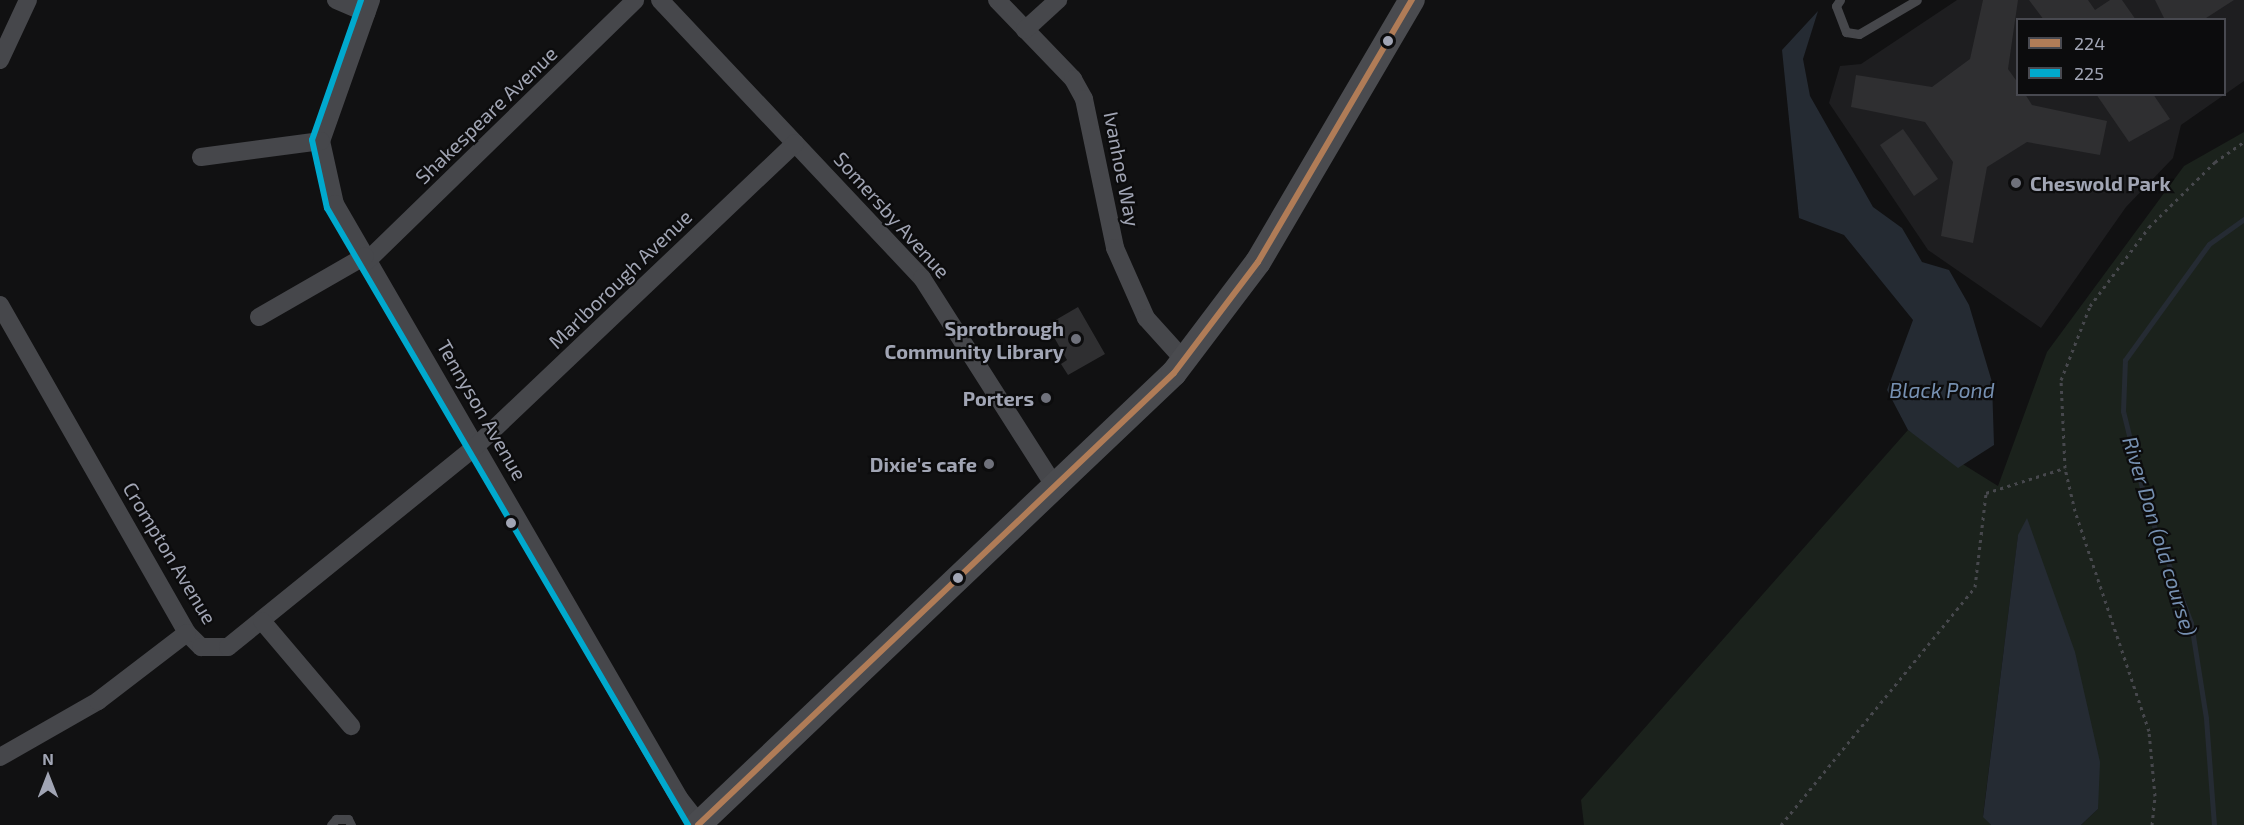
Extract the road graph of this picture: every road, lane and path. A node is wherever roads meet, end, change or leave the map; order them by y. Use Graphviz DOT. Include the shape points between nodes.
graph roads {
  1 [pos="28,0"];
  2 [pos="336,0"];
  3 [pos="635,0"];
  4 [pos="660,0"];
  5 [pos="997,0"];
  6 [pos="1058,0"];
  7 [pos="1412,0"];
  8 [pos="1840,0"];
  9 [pos="1917,0"];
  10 [pos="369,7"];
  11 [pos="1025,30"];
  12 [pos="0,60"];
  13 [pos="321,141"];
  14 [pos="2244,142"];
  15 [pos="795,143"];
  16 [pos="201,157"];
  17 [pos="366,258"];
  18 [pos="0,305"];
  19 [pos="259,317"];
  20 [pos="1184,360"];
  21 [pos="476,446"];
  22 [pos="2066,468"];
  23 [pos="1055,487"];
  24 [pos="262,621"];
  25 [pos="187,633"];
  26 [pos="351,726"];
  27 [pos="0,757"];
  28 [pos="698,824"];
  29 [pos="331,825"];
  30 [pos="351,825"];
  31 [pos="1781,825"];
  32 [pos="2152,825"];
  1 -- 12 [label="street"];
  2 -- 10 [label="street"];
  3 -- 17 [label="street, Shakespeare Avenue"];
  4 -- 15 [label="street, Somersby Avenue"];
  5 -- 11 [label="street, Ivanhoe Way"];
  6 -- 11 [label="street"];
  7 -- 20 [label="street" via="1258,262"];
  8 -- 9 [label="lane" via="1836,6 1846,32 1859,34"];
  10 -- 13 [label="street"];
  11 -- 20 [label="street, Ivanhoe Way" via="1073,79 1084,99 1115,248 1146,318"];
  13 -- 16 [label="street"];
  13 -- 17 [label="street, Tennyson Avenue" via="335,204"];
  14 -- 22 [label="path" via="2215,162 2149,227 2090,306 2061,380"];
  15 -- 21 [label="street, Marlborough Avenue"];
  15 -- 23 [label="street, Somersby Avenue" via="922,278"];
  17 -- 19 [label="street, Shakespeare Avenue"];
  17 -- 21 [label="street, Tennyson Avenue"];
  18 -- 25 [label="street, Crompton Avenue"];
  20 -- 23 [label="street"];
  21 -- 24 [label="street, Crompton Avenue"];
  21 -- 28 [label="street, Tennyson Avenue" via="679,798"];
  22 -- 31 [label="path" via="1986,493 1975,586"];
  22 -- 32 [label="path" via="2075,511 2149,731 2155,796"];
  23 -- 28 [label="street" via="937,594"];
  24 -- 25 [label="street, Crompton Avenue" via="228,647 214,650 201,647"];
  24 -- 26 [label="street"];
  25 -- 27 [label="street" via="98,701"];
  29 -- 30 [label="lane" via="336,819 348,819"];
}
